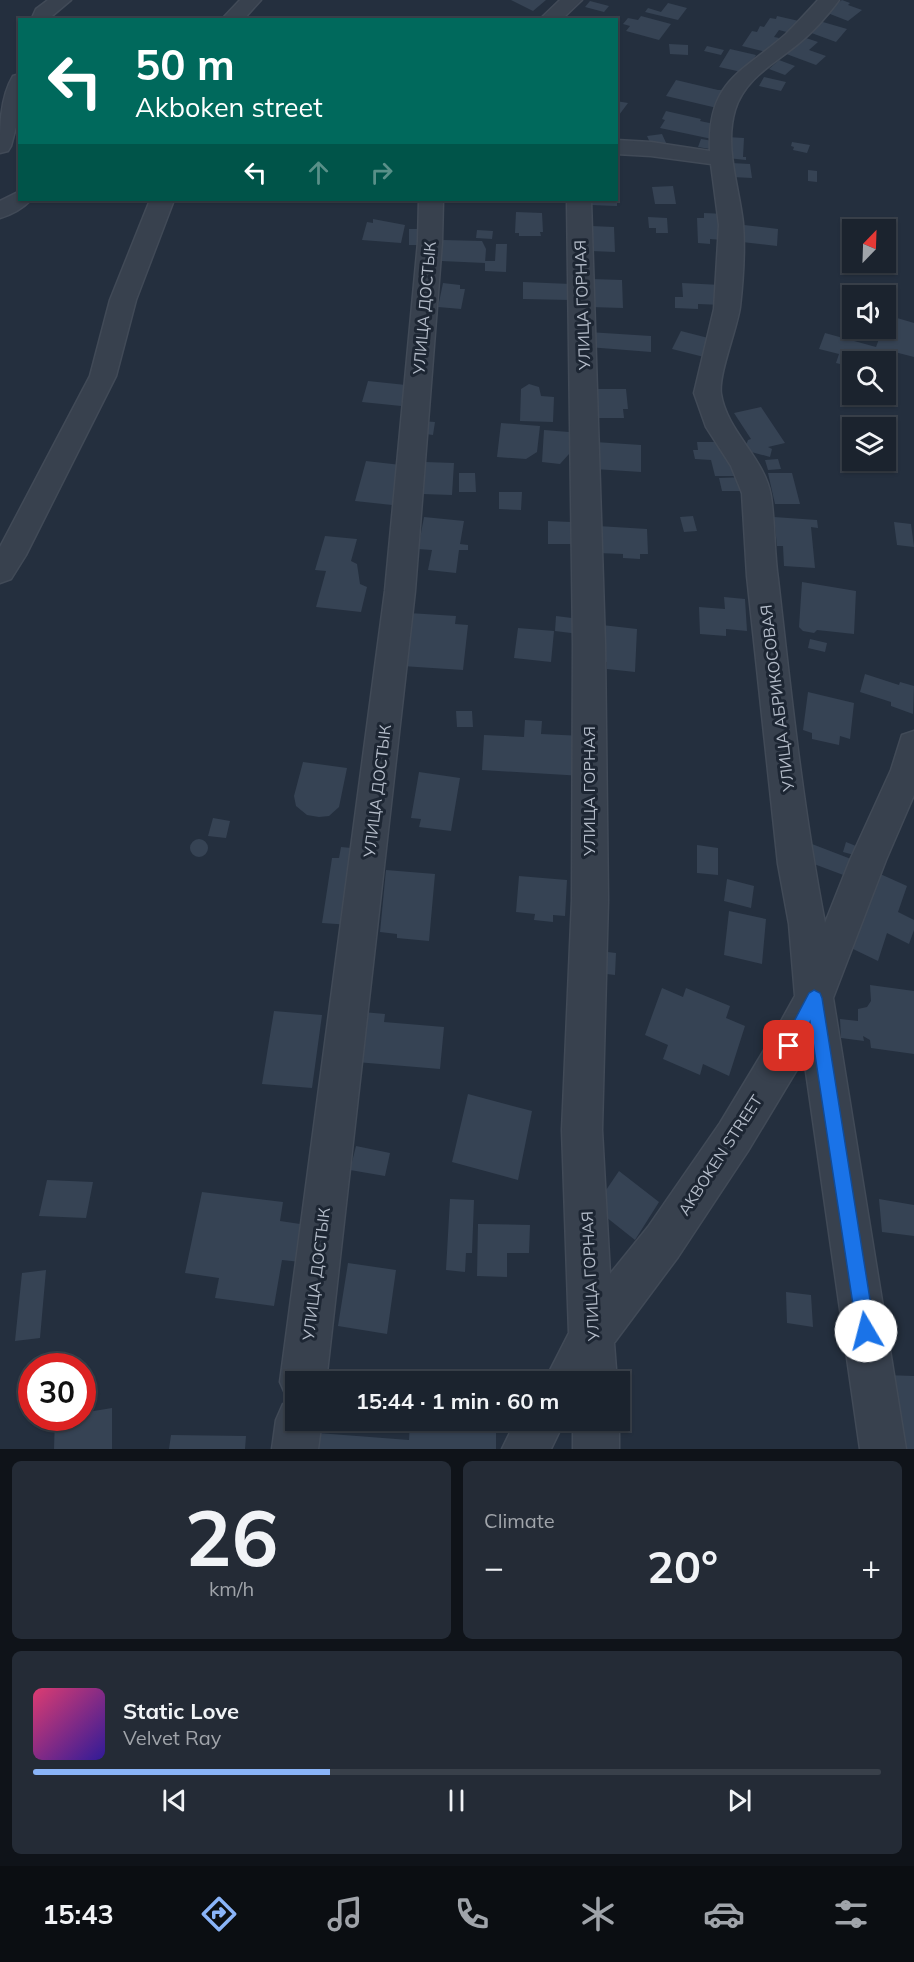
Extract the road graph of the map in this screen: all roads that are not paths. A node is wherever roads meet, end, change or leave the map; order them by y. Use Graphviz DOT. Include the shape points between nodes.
graph roads {
  1 [pos="62,0"];
  2 [pos="251,0"];
  3 [pos="572,0"];
  4 [pos="829,0"];
  5 [pos="42,16"];
  6 [pos="233,18"];
  7 [pos="551,18"];
  8 [pos="18,86"];
  9 [pos="0,146"];
  10 [pos="618,147"];
  11 [pos="721,159"];
  12 [pos="18,199"];
  13 [pos="162,201"];
  14 [pos="431,201"];
  15 [pos="579,201"];
  16 [pos="0,211"];
  17 [pos="0,571"];
  18 [pos="912,764"];
  19 [pos="814,998"];
  20 [pos="593,1335"];
  21 [pos="304,1371"];
  22 [pos="572,1371"];
  23 [pos="594,1371"];
  24 [pos="297,1431"];
  25 [pos="536,1431"];
  26 [pos="596,1431"];
  27 [pos="295,1449"];
  28 [pos="525,1449"];
  29 [pos="596,1449"];
  30 [pos="883,1449"];
  1 -- 5 [label="street"];
  2 -- 6 [label="street"];
  3 -- 7 [label="street"];
  4 -- 11 [label="street, УЛИЦА АБРИКОСОВАЯ" via="793,38 734,88 724,111"];
  8 -- 9 [label="street"];
  10 -- 11 [label="street"];
  11 -- 19 [label="street, УЛИЦА АБРИКОСОВАЯ" via="731,225 730,261 727,309 708,393 720,427 744,464 756,493 762,576"];
  12 -- 16 [label="street"];
  13 -- 17 [label="street" via="123,300 103,376"];
  14 -- 21 [label="street, УЛИЦА ДОСТЫК" via="400,591"];
  15 -- 20 [label="street, УЛИЦА ГОРНАЯ" via="589,644 590,900 582,1130"];
  18 -- 19 [label="street, AKBOKEN STREET" via="868,860"];
  19 -- 20 [label="street, AKBOKEN STREET" via="734,1137 663,1242"];
  19 -- 30 [label="street, УЛИЦА АБРИКОСОВАЯ"];
  20 -- 22 [label="street, AKBOKEN STREET"];
  20 -- 23 [label="street, УЛИЦА ГОРНАЯ"];
  24 -- 27 [label="street"];
  25 -- 28 [label="street"];
  26 -- 29 [label="street"];
}
